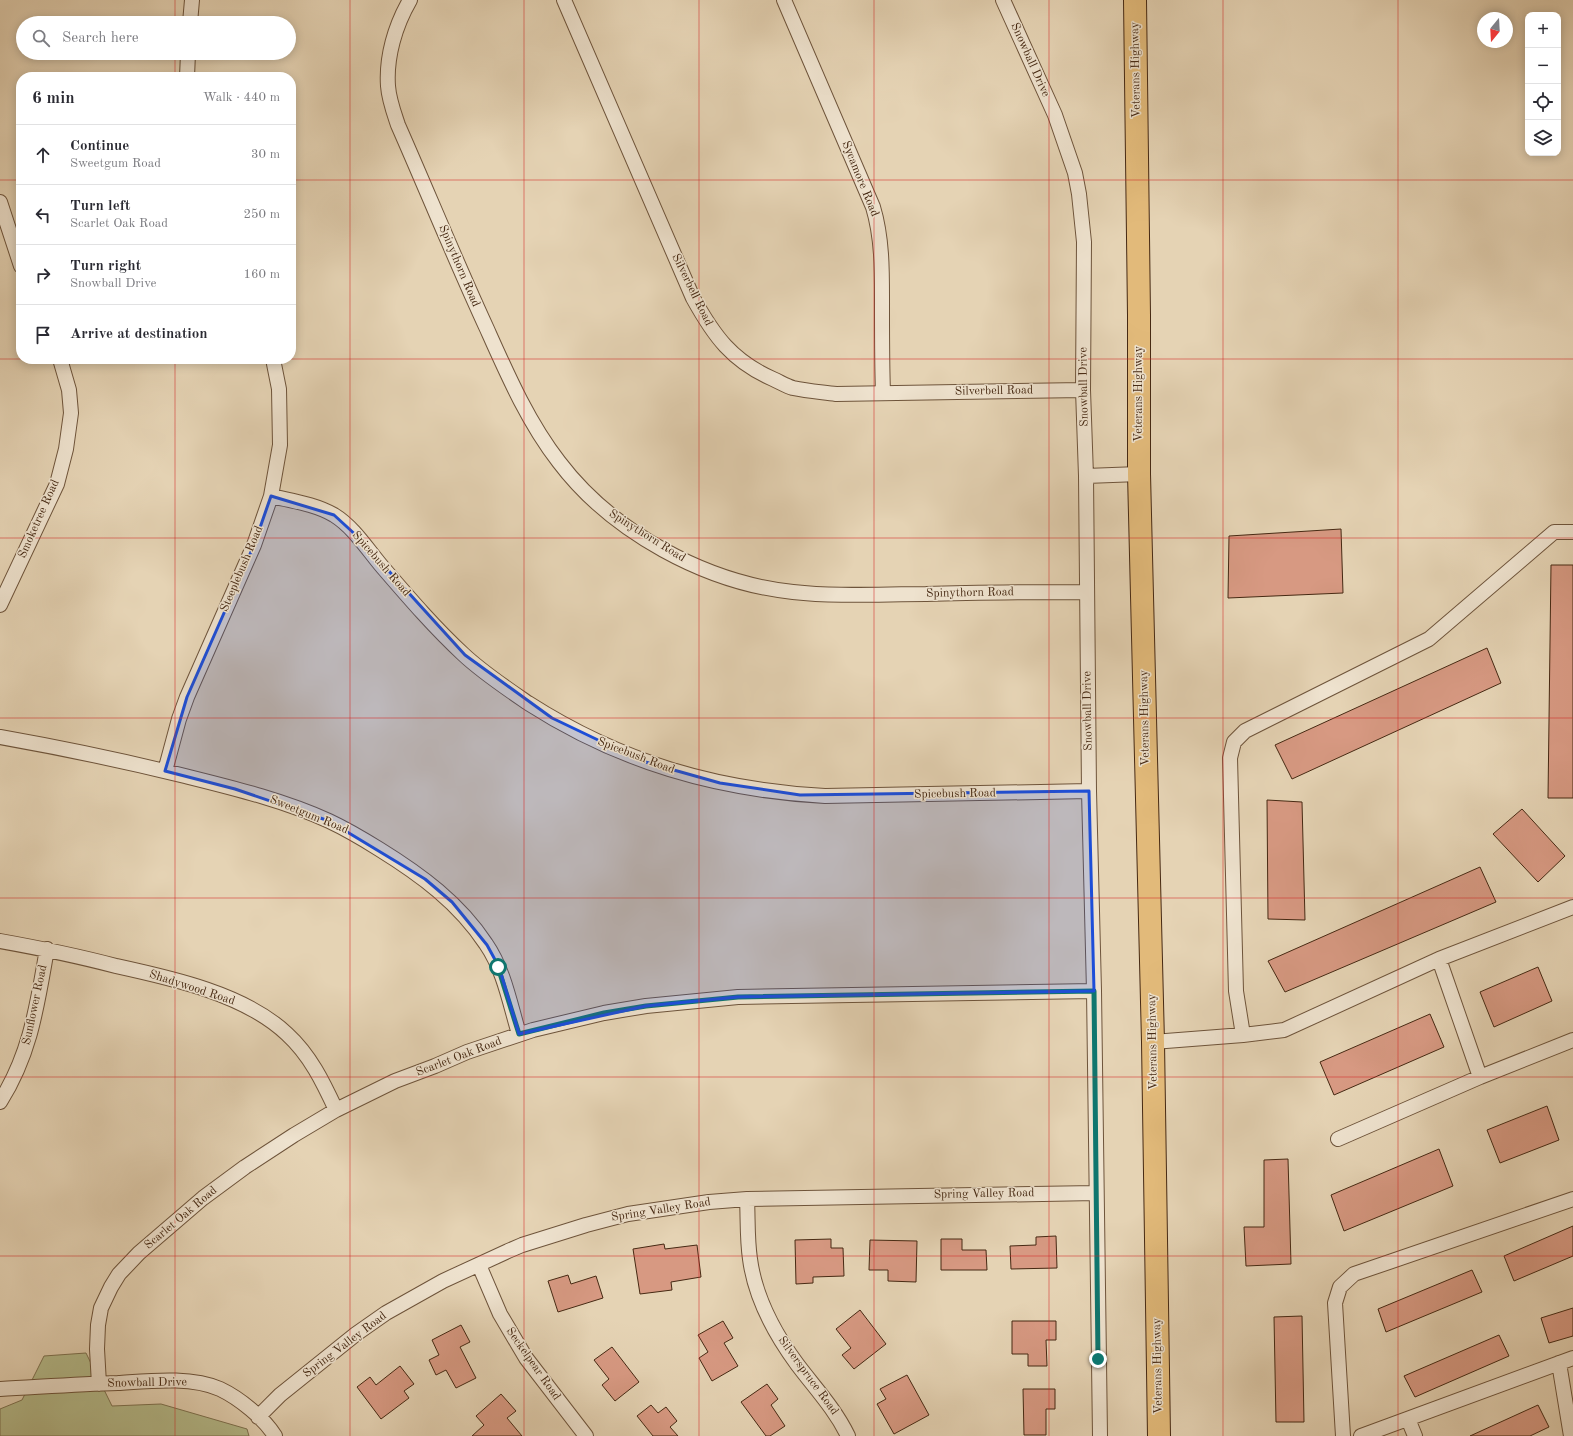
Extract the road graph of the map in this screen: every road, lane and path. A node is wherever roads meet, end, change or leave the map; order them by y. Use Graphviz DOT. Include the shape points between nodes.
graph roads {
  1 [pos="192,0"];
  2 [pos="410,0"];
  3 [pos="564,0"];
  4 [pos="784,0"];
  5 [pos="1003,0"];
  6 [pos="1135,0"];
  7 [pos="191,16"];
  8 [pos="188,60"];
  9 [pos="187,72"];
  10 [pos="0,202"];
  11 [pos="16,251"];
  12 [pos="61,364"];
  13 [pos="275,364"];
  14 [pos="1084,390"];
  15 [pos="882,393"];
  16 [pos="1139,474"];
  17 [pos="1086,476"];
  18 [pos="271,496"];
  19 [pos="1573,532"];
  20 [pos="1087,592"];
  21 [pos="0,604"];
  22 [pos="0,737"];
  23 [pos="164,771"];
  24 [pos="1089,791"];
  25 [pos="1573,907"];
  26 [pos="0,941"];
  27 [pos="47,949"];
  28 [pos="1439,959"];
  29 [pos="1094,991"];
  30 [pos="519,1034"];
  31 [pos="1243,1036"];
  32 [pos="1573,1040"];
  33 [pos="1153,1042"];
  34 [pos="1480,1077"];
  35 [pos="0,1102"];
  36 [pos="336,1110"];
  37 [pos="1338,1139"];
  38 [pos="1096,1193"];
  39 [pos="747,1199"];
  40 [pos="1573,1199"];
  41 [pos="479,1265"];
  42 [pos="1573,1358"];
  43 [pos="1559,1363"];
  44 [pos="99,1384"];
  45 [pos="0,1389"];
  46 [pos="258,1416"];
  47 [pos="1408,1419"];
  48 [pos="275,1436"];
  49 [pos="586,1436"];
  50 [pos="848,1436"];
  51 [pos="1100,1436"];
  52 [pos="1159,1436"];
  53 [pos="1344,1436"];
  54 [pos="1362,1436"];
  55 [pos="1415,1436"];
  56 [pos="1571,1436"];
  1 -- 7 [label="street"];
  2 -- 20 [label="street, Spinythorn Road" via="401,17 388,62 388,87 398,125 519,400 559,463 604,509 626,526 684,560 737,581 775,589 844,595"];
  3 -- 15 [label="street, Silverbell Road" via="693,298 719,340 746,364 791,388 836,394"];
  4 -- 15 [label="street, Sycamore Road" via="876,219 882,281"];
  5 -- 14 [label="street, Snowball Drive" via="1055,115 1080,194 1084,242"];
  6 -- 16 [label="main road, Veterans Highway"];
  8 -- 9 [label="street"];
  10 -- 11 [label="street"];
  12 -- 21 [label="street, Smoketree Road" via="69,390 70,413 66,449 57,484"];
  13 -- 18 [label="street, Steeplebush Road" via="279,389 280,445"];
  14 -- 15 [label="street, Silverbell Road"];
  14 -- 17 [label="street, Snowball Drive"];
  16 -- 17 [label="street"];
  16 -- 33 [label="main road, Veterans Highway"];
  17 -- 20 [label="street, Snowball Drive"];
  18 -- 23 [label="street, Steeplebush Road" via="254,546 187,698"];
  18 -- 24 [label="street, Spicebush Road" via="313,506 334,515 358,537 443,634 510,691 552,718 642,761 720,783 800,795"];
  19 -- 31 [label="street" via="1554,532 1429,639 1245,731 1234,742 1230,758 1236,991"];
  20 -- 24 [label="street, Snowball Drive"];
  22 -- 23 [label="street, Sweetgum Road" via="65,748"];
  23 -- 30 [label="street, Sweetgum Road" via="288,805 329,821 403,863 425,879 469,920 487,945 498,967"];
  24 -- 29 [label="street, Snowball Drive"];
  25 -- 28 [label="street"];
  26 -- 27 [label="street, Shadywood Road"];
  27 -- 35 [label="street, Sunflower Road" via="34,1024 16,1073"];
  27 -- 36 [label="street, Shadywood Road" via="151,974 223,995 244,1005 287,1033 306,1054"];
  28 -- 31 [label="street" via="1284,1030"];
  28 -- 34 [label="street"];
  29 -- 30 [label="street, Scarlet Oak Road" via="738,997 604,1013"];
  29 -- 38 [label="street, Snowball Drive"];
  30 -- 36 [label="street, Scarlet Oak Road" via="395,1081"];
  31 -- 33 [label="street"];
  32 -- 34 [label="street"];
  33 -- 52 [label="main road, Veterans Highway"];
  34 -- 37 [label="street"];
  36 -- 44 [label="street, Scarlet Oak Road" via="244,1167 203,1198 139,1253 120,1274 111,1287 98,1325"];
  38 -- 39 [label="street, Spring Valley Road"];
  38 -- 51 [label="street, Snowball Drive"];
  39 -- 41 [label="street, Spring Valley Road" via="628,1214 522,1245"];
  39 -- 50 [label="street, Silverspruce Road" via="750,1260 765,1308 796,1363 830,1406"];
  40 -- 53 [label="street" via="1354,1274 1340,1287 1335,1303"];
  41 -- 46 [label="street, Spring Valley Road" via="443,1281 386,1313 280,1395"];
  41 -- 49 [label="street, Seckelpear Road" via="500,1314 526,1358"];
  42 -- 43 [label="street"];
  43 -- 47 [label="street"];
  43 -- 56 [label="street"];
  44 -- 45 [label="street, Snowball Drive"];
  44 -- 46 [label="street, Snowball Drive" via="167,1380 197,1383 220,1389"];
  46 -- 48 [label="street, Snowball Drive"];
  47 -- 54 [label="street"];
  47 -- 55 [label="street"];
}
